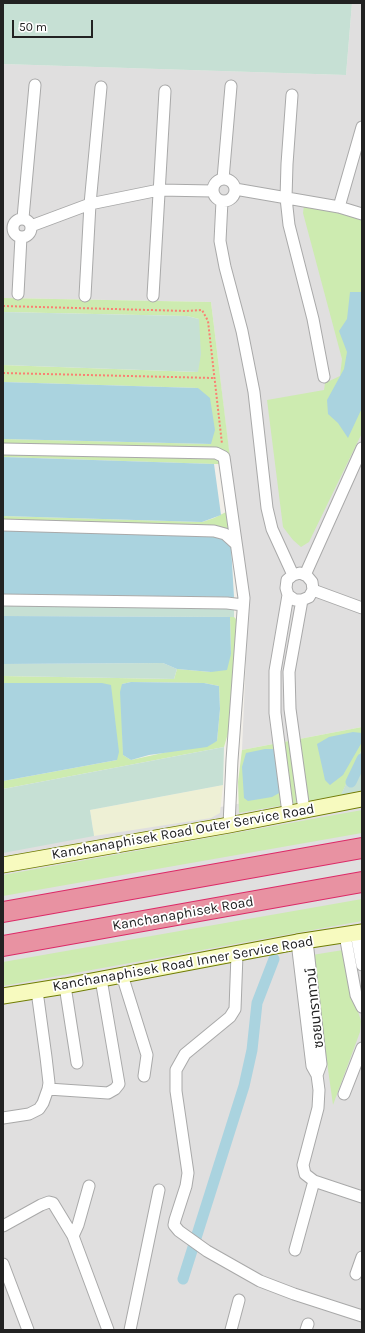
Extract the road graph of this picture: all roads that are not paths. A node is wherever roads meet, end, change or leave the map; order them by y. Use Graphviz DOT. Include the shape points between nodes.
graph roads {
  1 [pos="35,85"];
  2 [pos="231,86"];
  3 [pos="101,87"];
  4 [pos="165,91"];
  5 [pos="292,95"];
  6 [pos="362,126"];
  7 [pos="223,179"];
  8 [pos="235,189"];
  9 [pos="159,190"];
  10 [pos="213,191"];
  11 [pos="286,198"];
  12 [pos="222,201"];
  13 [pos="90,204"];
  14 [pos="339,207"];
  15 [pos="362,214"];
  16 [pos="23,218"];
  17 [pos="31,226"];
  18 [pos="8,228"];
  19 [pos="20,237"];
  20 [pos="18,294"];
  21 [pos="84,296"];
  22 [pos="153,296"];
  23 [pos="324,377"];
  24 [pos="362,448"];
  25 [pos="3,449"];
  26 [pos="3,525"];
  27 [pos="236,544"];
  28 [pos="293,575"];
  29 [pos="305,575"];
  30 [pos="313,590"];
  31 [pos="288,595"];
  32 [pos="3,600"];
  33 [pos="302,600"];
  34 [pos="243,605"];
  35 [pos="362,608"];
  36 [pos="362,799"];
  37 [pos="304,810"];
  38 [pos="288,813"];
  39 [pos="229,825"];
  40 [pos="362,848"];
  41 [pos="3,865"];
  42 [pos="362,882"];
  43 [pos="3,912"];
  44 [pos="354,933"];
  45 [pos="302,941"];
  46 [pos="3,946"];
  47 [pos="237,954"];
  48 [pos="362,965"];
  49 [pos="122,975"];
  50 [pos="101,979"];
  51 [pos="65,986"];
  52 [pos="36,991"];
  53 [pos="3,996"];
  54 [pos="362,1006"];
  55 [pos="362,1048"];
  56 [pos="77,1063"];
  57 [pos="144,1076"];
  58 [pos="48,1089"];
  59 [pos="344,1094"];
  60 [pos="3,1118"];
  61 [pos="314,1180"];
  62 [pos="89,1186"];
  63 [pos="159,1190"];
  64 [pos="362,1197"];
  65 [pos="3,1226"];
  66 [pos="73,1236"];
  67 [pos="295,1250"];
  68 [pos="362,1257"];
  69 [pos="3,1264"];
  70 [pos="356,1274"];
  71 [pos="239,1300"];
  72 [pos="362,1316"];
  73 [pos="28,1330"];
  74 [pos="108,1330"];
  75 [pos="130,1330"];
  76 [pos="231,1330"];
  1 -- 16 [label="street"];
  2 -- 7 [label="street"];
  3 -- 13 [label="street"];
  4 -- 9 [label="street"];
  5 -- 11 [label="street"];
  6 -- 14 [label="street"];
  7 -- 8 [label="street" via="230,181"];
  7 -- 10 [label="street" via="216,183"];
  8 -- 11 [label="street"];
  8 -- 12 [label="street" via="232,198"];
  9 -- 10 [label="street"];
  9 -- 13 [label="street"];
  9 -- 22 [label="street"];
  10 -- 12 [label="street"];
  11 -- 14 [label="street"];
  11 -- 23 [label="street" via="289,225 313,319"];
  12 -- 28 [label="street" via="220,241 254,392 268,508 272,529"];
  13 -- 17 [label="street"];
  13 -- 21 [label="street"];
  14 -- 15 [label="street"];
  16 -- 17 [label="street" via="28,220"];
  16 -- 18 [label="street"];
  17 -- 19 [label="street" via="30,232"];
  18 -- 19 [label="street"];
  19 -- 20 [label="street"];
  24 -- 29 [label="street"];
  25 -- 27 [label="street" via="216,453 224,457"];
  26 -- 27 [label="street" via="214,530 225,534"];
  27 -- 34 [label="street"];
  28 -- 29 [label="street"];
  28 -- 31 [label="street" via="287,580"];
  29 -- 30 [label="street" via="312,582"];
  30 -- 33 [label="street" via="309,597"];
  30 -- 35 [label="street"];
  31 -- 33 [label="street" via="295,600"];
  31 -- 38 [label="street" via="275,671 274,713"];
  32 -- 34 [label="street"];
  33 -- 37 [label="street" via="289,672 290,709"];
  34 -- 39 [label="street"];
  36 -- 37 [label="main road, Kanchanaphisek Road Outer Service Road"];
  37 -- 38 [label="main road, Kanchanaphisek Road Outer Service Road"];
  38 -- 39 [label="main road, Kanchanaphisek Road Outer Service Road"];
  39 -- 41 [label="main road, Kanchanaphisek Road Outer Service Road"];
  40 -- 43 [label="highway"];
  42 -- 46 [label="highway, Kanchanaphisek Road"];
  44 -- 45 [label="main road, Kanchanaphisek Road Inner Service Road"];
  44 -- 48 [label="street"];
  44 -- 54 [label="street" via="356,995"];
  45 -- 47 [label="main road, Kanchanaphisek Road Inner Service Road"];
  45 -- 61 [label="street, ซอยนาราทาวน์" via="321,1064 316,1075 319,1090 318,1108 303,1165 305,1174"];
  47 -- 49 [label="main road, Kanchanaphisek Road Inner Service Road"];
  47 -- 72 [label="street" via="235,1009 230,1017 184,1054 176,1070 176,1091 188,1173 174,1225 207,1251 260,1281"];
  49 -- 50 [label="main road, Kanchanaphisek Road Inner Service Road"];
  49 -- 57 [label="street" via="147,1055"];
  50 -- 51 [label="main road, Kanchanaphisek Road Inner Service Road"];
  50 -- 58 [label="street" via="119,1084 108,1092"];
  51 -- 52 [label="main road, Kanchanaphisek Road Inner Service Road"];
  51 -- 56 [label="street"];
  52 -- 53 [label="main road, Kanchanaphisek Road Inner Service Road"];
  52 -- 58 [label="street"];
  55 -- 59 [label="street"];
  58 -- 60 [label="street" via="39,1109 29,1114"];
  61 -- 64 [label="street"];
  61 -- 67 [label="street"];
  62 -- 66 [label="street"];
  63 -- 75 [label="street"];
  65 -- 66 [label="street" via="49,1202 53,1203"];
  66 -- 74 [label="street"];
  68 -- 70 [label="street"];
  69 -- 73 [label="street"];
  71 -- 76 [label="street"];
}
